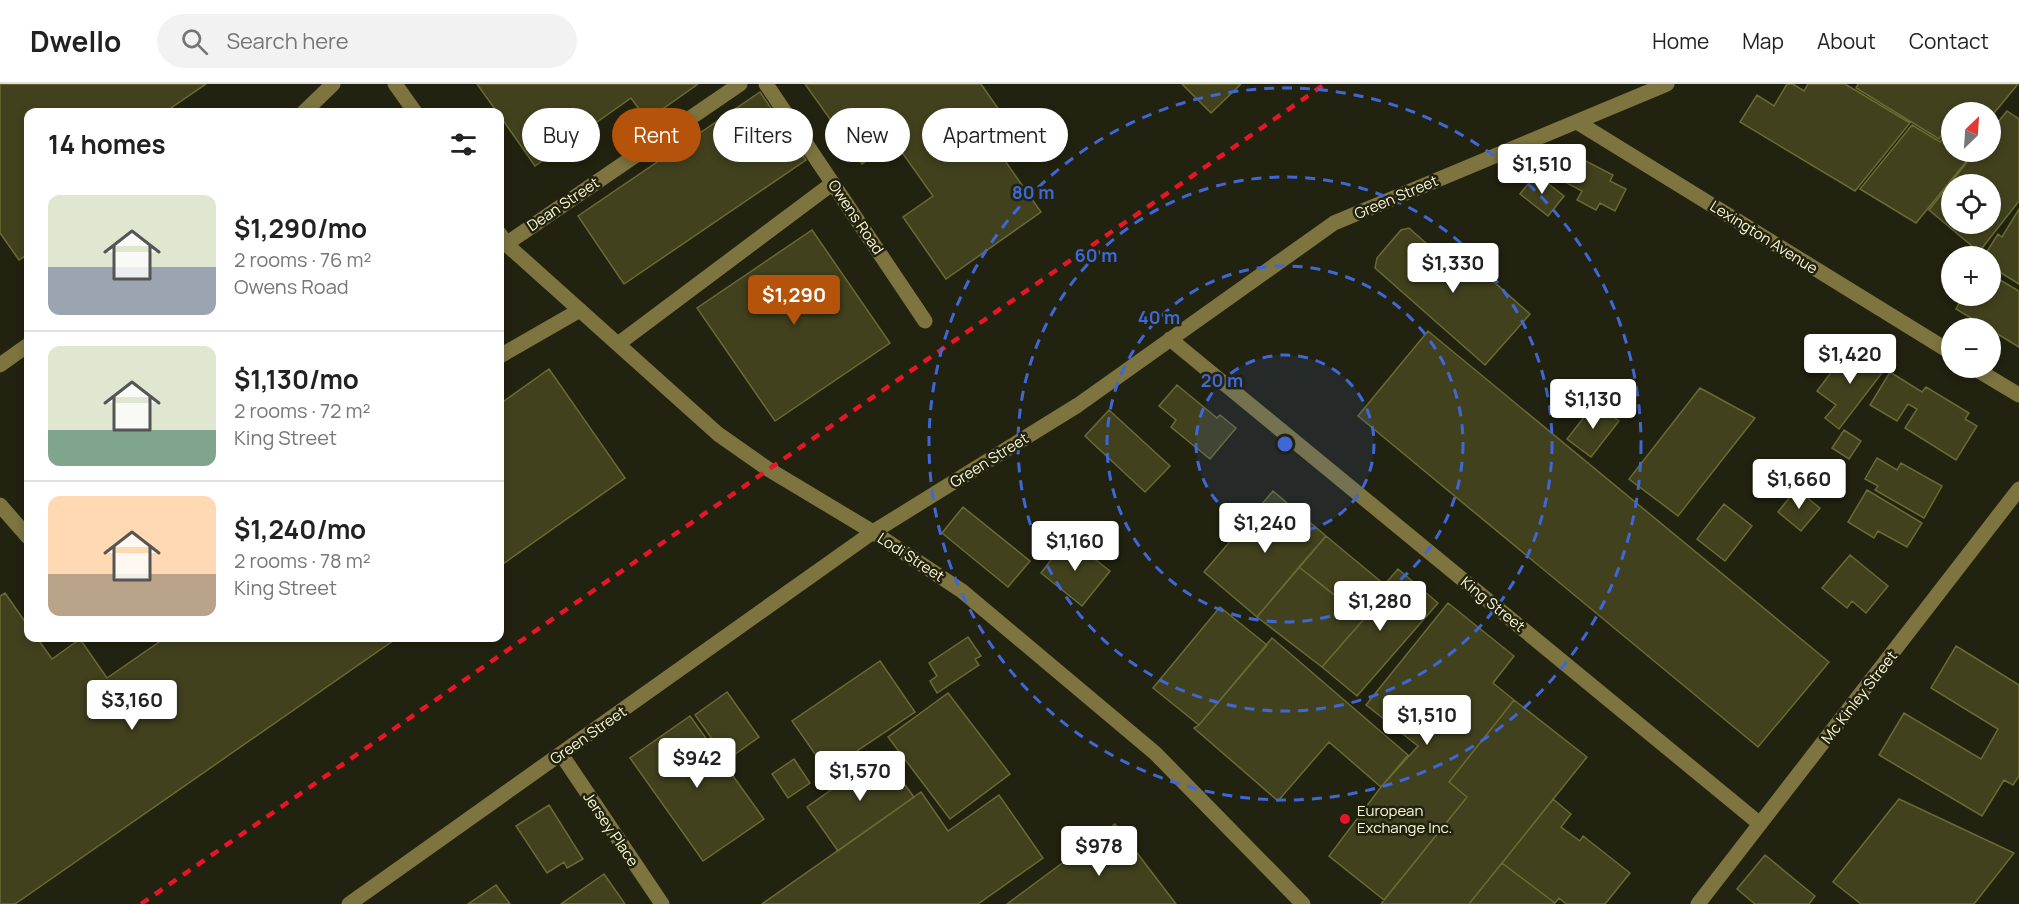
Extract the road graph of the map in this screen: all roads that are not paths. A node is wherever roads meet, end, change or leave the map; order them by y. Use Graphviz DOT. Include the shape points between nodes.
graph roads {
  1 [pos="333,84"];
  2 [pos="395,84"];
  3 [pos="740,84"];
  4 [pos="766,84"];
  5 [pos="1667,84"];
  6 [pos="308,108"];
  7 [pos="412,108"];
  8 [pos="1577,122"];
  9 [pos="832,183"];
  10 [pos="504,238"];
  11 [pos="504,240"];
  12 [pos="580,310"];
  13 [pos="925,321"];
  14 [pos="1170,339"];
  15 [pos="618,344"];
  16 [pos="1941,346"];
  17 [pos="24,348"];
  18 [pos="504,354"];
  19 [pos="0,365"];
  20 [pos="1991,378"];
  21 [pos="2019,395"];
  22 [pos="2019,489"];
  23 [pos="0,505"];
  24 [pos="24,532"];
  25 [pos="873,532"];
  26 [pos="561,754"];
  27 [pos="1760,824"];
  28 [pos="1295,902"];
  29 [pos="349,904"];
  30 [pos="662,904"];
  31 [pos="1698,904"];
  1 -- 6 [label="street"];
  2 -- 7 [label="street"];
  3 -- 10 [label="street, Dean Street"];
  4 -- 9 [label="street, Owens Road"];
  5 -- 8 [label="street, Green Street"];
  8 -- 14 [label="street, Green Street" via="1334,223"];
  8 -- 16 [label="street, Lexington Avenue"];
  9 -- 13 [label="street, Owens Road"];
  9 -- 15 [label="street"];
  11 -- 12 [label="street, Lodi Street"];
  12 -- 15 [label="street, Lodi Street"];
  12 -- 18 [label="street"];
  14 -- 25 [label="street, Green Street" via="1078,405"];
  14 -- 27 [label="street, King Street"];
  15 -- 25 [label="street, Lodi Street" via="718,434"];
  17 -- 19 [label="street"];
  20 -- 21 [label="street"];
  22 -- 27 [label="street, Mc Kinley Street"];
  23 -- 24 [label="street"];
  25 -- 26 [label="street, Green Street"];
  25 -- 28 [label="street, Lodi Street" via="962,591 1155,753"];
  26 -- 29 [label="street, Green Street"];
  26 -- 30 [label="street, Jersey Place"];
  27 -- 31 [label="street, Mc Kinley Street"];
}
